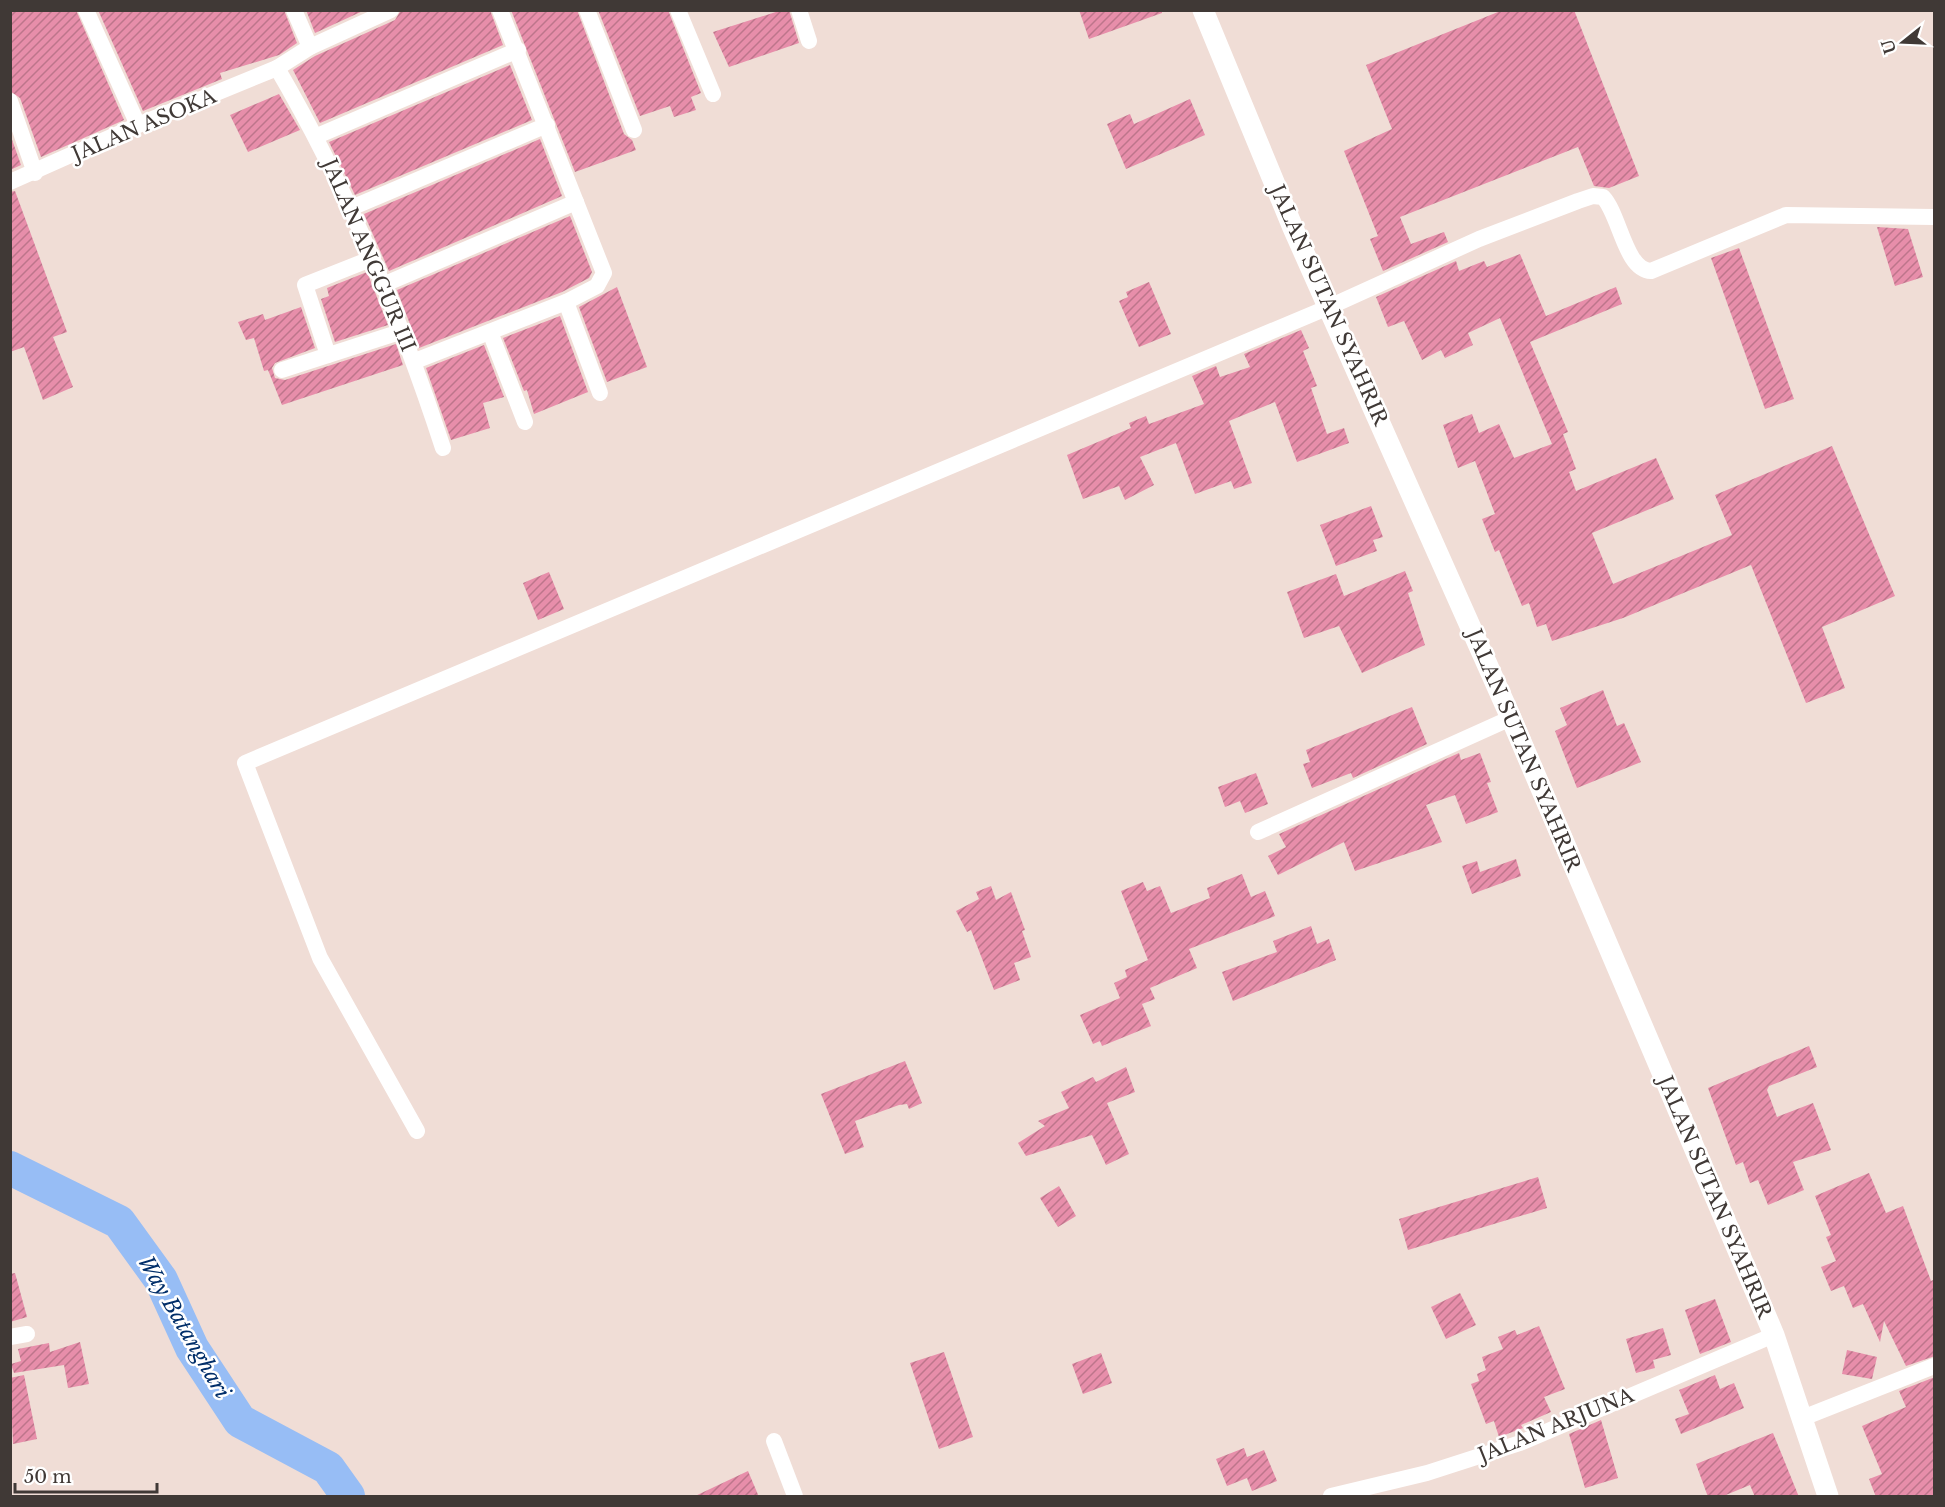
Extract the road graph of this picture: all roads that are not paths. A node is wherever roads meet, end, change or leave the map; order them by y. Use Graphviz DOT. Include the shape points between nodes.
graph roads {
  1 [pos="86,10"];
  2 [pos="294,10"];
  3 [pos="391,10"];
  4 [pos="500,10"];
  5 [pos="586,10"];
  6 [pos="678,10"];
  7 [pos="799,10"];
  8 [pos="1203,10"];
  9 [pos="808,41"];
  10 [pos="310,47"];
  11 [pos="518,50"];
  12 [pos="277,68"];
  13 [pos="713,94"];
  14 [pos="10,102"];
  15 [pos="138,125"];
  16 [pos="547,125"];
  17 [pos="634,129"];
  18 [pos="317,136"];
  19 [pos="35,172"];
  20 [pos="10,182"];
  21 [pos="576,202"];
  22 [pos="351,208"];
  23 [pos="1935,217"];
  24 [pos="373,258"];
  25 [pos="385,284"];
  26 [pos="566,302"];
  27 [pos="1329,307"];
  28 [pos="403,331"];
  29 [pos="490,332"];
  30 [pos="328,355"];
  31 [pos="415,361"];
  32 [pos="282,370"];
  33 [pos="600,393"];
  34 [pos="525,422"];
  35 [pos="443,448"];
  36 [pos="1512,718"];
  37 [pos="1258,832"];
  38 [pos="417,1131"];
  39 [pos="1774,1335"];
  40 [pos="1935,1366"];
  41 [pos="1800,1419"];
  42 [pos="774,1442"];
  43 [pos="795,1497"];
  44 [pos="1332,1497"];
  45 [pos="1828,1497"];
  1 -- 15 [label="street"];
  2 -- 10 [label="street"];
  3 -- 10 [label="street, JALAN ASOKA"];
  4 -- 11 [label="street"];
  5 -- 17 [label="street"];
  6 -- 13 [label="street"];
  7 -- 9 [label="street"];
  8 -- 27 [label="street, JALAN SUTAN SYAHRIR"];
  10 -- 12 [label="street, JALAN ASOKA"];
  11 -- 16 [label="street"];
  11 -- 18 [label="street"];
  12 -- 15 [label="street, JALAN ASOKA"];
  12 -- 18 [label="street, JALAN ANGGUR III"];
  14 -- 19 [label="street"];
  15 -- 19 [label="street, JALAN ASOKA"];
  16 -- 21 [label="street"];
  16 -- 22 [label="street"];
  18 -- 22 [label="street, JALAN ANGGUR III"];
  19 -- 20 [label="street, JALAN ASOKA"];
  21 -- 25 [label="street"];
  21 -- 26 [label="street" via="604,273 597,286"];
  22 -- 24 [label="street, JALAN ANGGUR III"];
  23 -- 27 [label="street" via="1786,215 1645,271 1635,263 1607,202 1603,197 1593,196 1479,239"];
  24 -- 25 [label="street, JALAN ANGGUR III"];
  24 -- 30 [label="street" via="305,285"];
  25 -- 28 [label="street, JALAN ANGGUR III"];
  26 -- 29 [label="street"];
  26 -- 33 [label="street"];
  27 -- 36 [label="street, JALAN SUTAN SYAHRIR"];
  27 -- 38 [label="street" via="245,764 320,958"];
  28 -- 30 [label="street"];
  28 -- 31 [label="street, JALAN ANGGUR III"];
  29 -- 31 [label="street"];
  29 -- 34 [label="street"];
  30 -- 32 [label="street"];
  31 -- 35 [label="street, JALAN ANGGUR III"];
  36 -- 37 [label="street"];
  36 -- 39 [label="street, JALAN SUTAN SYAHRIR"];
  39 -- 41 [label="street, JALAN SUTAN SYAHRIR"];
  39 -- 44 [label="street, JALAN ARJUNA" via="1520,1443 1427,1473"];
  40 -- 41 [label="street"];
  41 -- 45 [label="street, JALAN SUTAN SYAHRIR"];
  42 -- 43 [label="street"];
}
